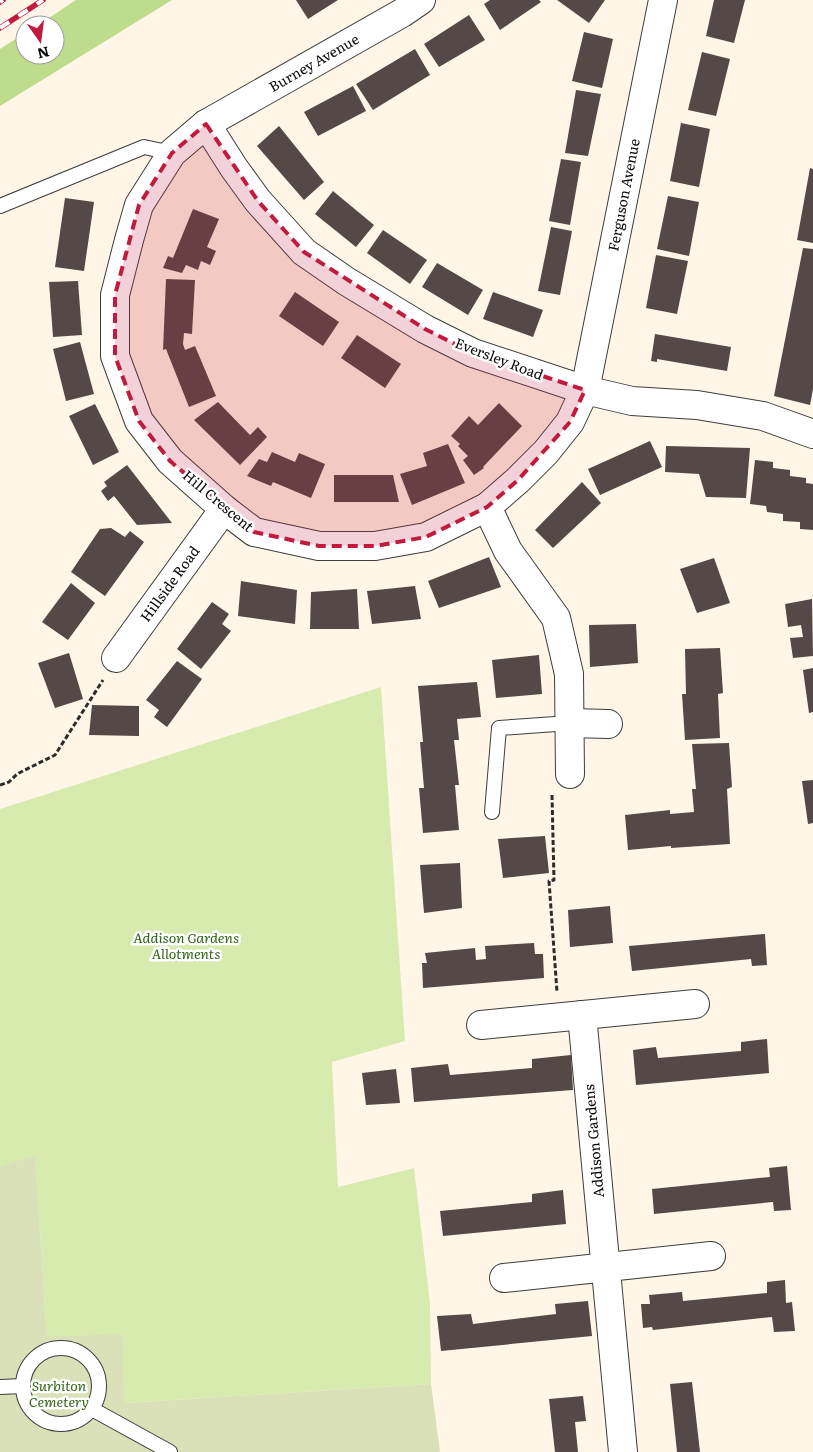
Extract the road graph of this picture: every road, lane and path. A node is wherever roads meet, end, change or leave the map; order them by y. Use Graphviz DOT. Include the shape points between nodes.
graph roads {
  1 [pos="421,0"];
  2 [pos="663,0"];
  3 [pos="206,124"];
  4 [pos="172,153"];
  5 [pos="0,206"];
  6 [pos="585,390"];
  7 [pos="813,434"];
  8 [pos="487,507"];
  9 [pos="224,509"];
  10 [pos="116,658"];
  11 [pos="570,723"];
  12 [pos="608,724"];
  13 [pos="570,774"];
  14 [pos="0,785"];
  15 [pos="492,812"];
  16 [pos="557,996"];
  17 [pos="695,1004"];
  18 [pos="582,1015"];
  19 [pos="481,1025"];
  20 [pos="711,1256"];
  21 [pos="606,1267"];
  22 [pos="504,1278"];
  23 [pos="23,1386"];
  24 [pos="0,1387"];
  25 [pos="92,1409"];
  26 [pos="170,1452"];
  27 [pos="623,1452"];
  1 -- 3 [label="street, Burney Avenue"];
  2 -- 6 [label="street, Ferguson Avenue"];
  3 -- 4 [label="street, Hill Crescent"];
  3 -- 6 [label="street, Eversley Road" via="258,202 304,252 425,329 473,353"];
  4 -- 5 [label="lane" via="144,148"];
  4 -- 9 [label="street, Hill Crescent" via="139,205 128,240 115,295 115,356 139,421 170,461"];
  6 -- 7 [label="street, Eversley Road" via="632,402 697,404 763,416"];
  6 -- 8 [label="street, Hill Crescent" via="570,422 546,452"];
  8 -- 9 [label="street, Hill Crescent" via="426,537 375,546 319,546 254,532"];
  8 -- 11 [label="street" via="508,551 556,618 569,674"];
  9 -- 10 [label="street, Hillside Road"];
  10 -- 14 [label="path" via="55,755"];
  11 -- 12 [label="street"];
  11 -- 13 [label="street"];
  11 -- 15 [label="lane" via="499,728"];
  13 -- 16 [label="path" via="551,775 554,880 549,881"];
  17 -- 18 [label="street"];
  18 -- 19 [label="street"];
  18 -- 21 [label="street, Addison Gardens"];
  20 -- 21 [label="street"];
  21 -- 22 [label="street"];
  21 -- 27 [label="street, Addison Gardens"];
  23 -- 24 [label="lane"];
  23 -- 25 [label="lane" via="28,1404 37,1416 45,1420 69,1423"];
  23 -- 25 [label="lane" via="28,1365 36,1356 54,1348 70,1348 86,1356 97,1372 99,1391"];
  25 -- 26 [label="lane"];
}
